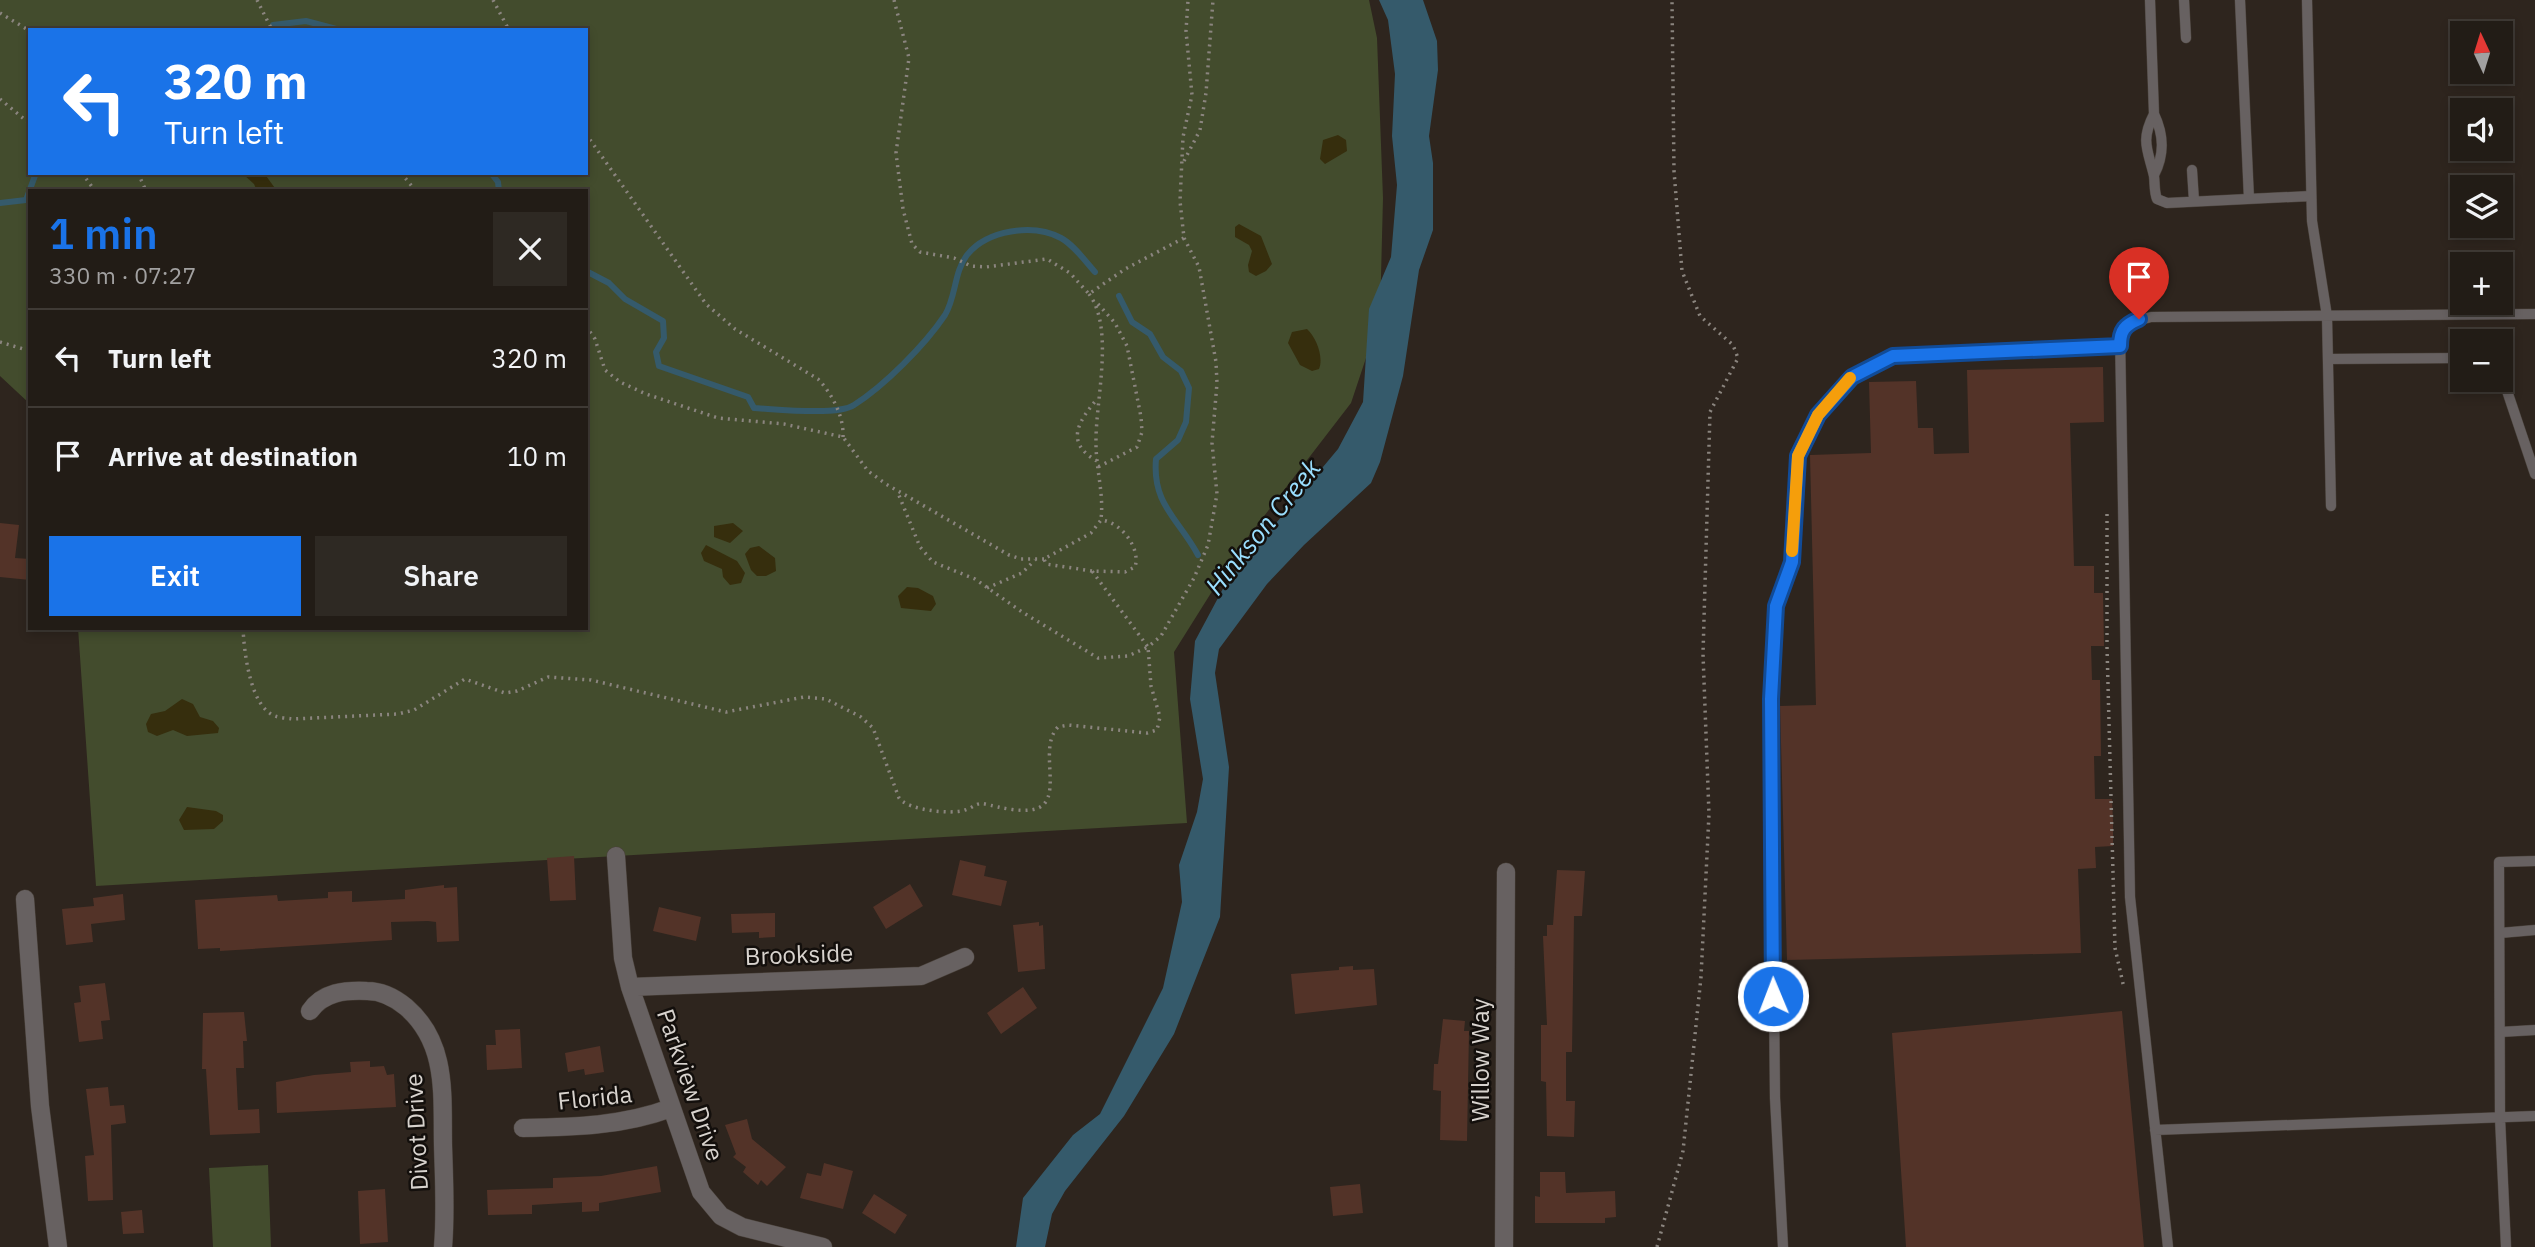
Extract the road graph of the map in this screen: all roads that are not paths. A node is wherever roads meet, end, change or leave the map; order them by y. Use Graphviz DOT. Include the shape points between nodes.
graph roads {
  1 [pos="2150,0"];
  2 [pos="2184,0"];
  3 [pos="2240,0"];
  4 [pos="2307,0"];
  5 [pos="2186,38"];
  6 [pos="2154,114"];
  7 [pos="2192,170"];
  8 [pos="2154,175"];
  9 [pos="2311,196"];
  10 [pos="2249,199"];
  11 [pos="2194,201"];
  12 [pos="2535,314"];
  13 [pos="2327,316"];
  14 [pos="2120,346"];
  15 [pos="2450,358"];
  16 [pos="2328,359"];
  17 [pos="2507,392"];
  18 [pos="2535,474"];
  19 [pos="2331,506"];
  20 [pos="616,856"];
  21 [pos="2535,861"];
  22 [pos="1506,872"];
  23 [pos="24,899"];
  24 [pos="2535,930"];
  25 [pos="2500,933"];
  26 [pos="965,957"];
  27 [pos="630,987"];
  28 [pos="310,1011"];
  29 [pos="2535,1031"];
  30 [pos="2500,1032"];
  31 [pos="671,1108"];
  32 [pos="2535,1116"];
  33 [pos="2500,1118"];
  34 [pos="523,1128"];
  35 [pos="2155,1130"];
  36 [pos="58,1247"];
  37 [pos="443,1247"];
  38 [pos="823,1247"];
  39 [pos="1504,1247"];
  40 [pos="1783,1247"];
  41 [pos="2168,1247"];
  42 [pos="2507,1247"];
  1 -- 6 [label="lane"];
  2 -- 5 [label="lane"];
  3 -- 10 [label="lane"];
  4 -- 9 [label="lane"];
  6 -- 8 [label="lane" via="2162,130 2162,157"];
  6 -- 8 [label="lane" via="2146,129 2147,161"];
  7 -- 11 [label="lane"];
  8 -- 11 [label="lane" via="2157,199"];
  9 -- 10 [label="lane"];
  9 -- 13 [label="lane"];
  10 -- 11 [label="lane"];
  12 -- 13 [label="lane"];
  13 -- 14 [label="lane" via="2151,317 2124,327"];
  13 -- 16 [label="lane"];
  14 -- 35 [label="lane" via="2130,897"];
  14 -- 40 [label="lane" via="1893,356 1852,377 1818,415 1798,456 1792,562 1776,606 1771,699 1775,1098"];
  15 -- 16 [label="lane"];
  16 -- 19 [label="lane"];
  17 -- 18 [label="lane"];
  20 -- 27 [label="street, Parkview Drive" via="623,958"];
  21 -- 25 [label="lane" via="2499,862"];
  22 -- 39 [label="street, Willow Way"];
  23 -- 36 [label="street" via="40,1106"];
  24 -- 25 [label="lane"];
  25 -- 30 [label="lane"];
  26 -- 27 [label="street, Brookside" via="921,976"];
  27 -- 31 [label="street, Parkview Drive"];
  28 -- 37 [label="street, Divot Drive" via="324,996 348,990 374,991 398,1000 428,1030 441,1070"];
  29 -- 30 [label="lane"];
  30 -- 33 [label="lane"];
  31 -- 34 [label="street, Florida" via="616,1123"];
  31 -- 38 [label="street, Parkview Drive" via="701,1192 720,1216 742,1227"];
  32 -- 33 [label="lane"];
  33 -- 35 [label="lane"];
  33 -- 42 [label="lane"];
  35 -- 41 [label="lane"];
}
